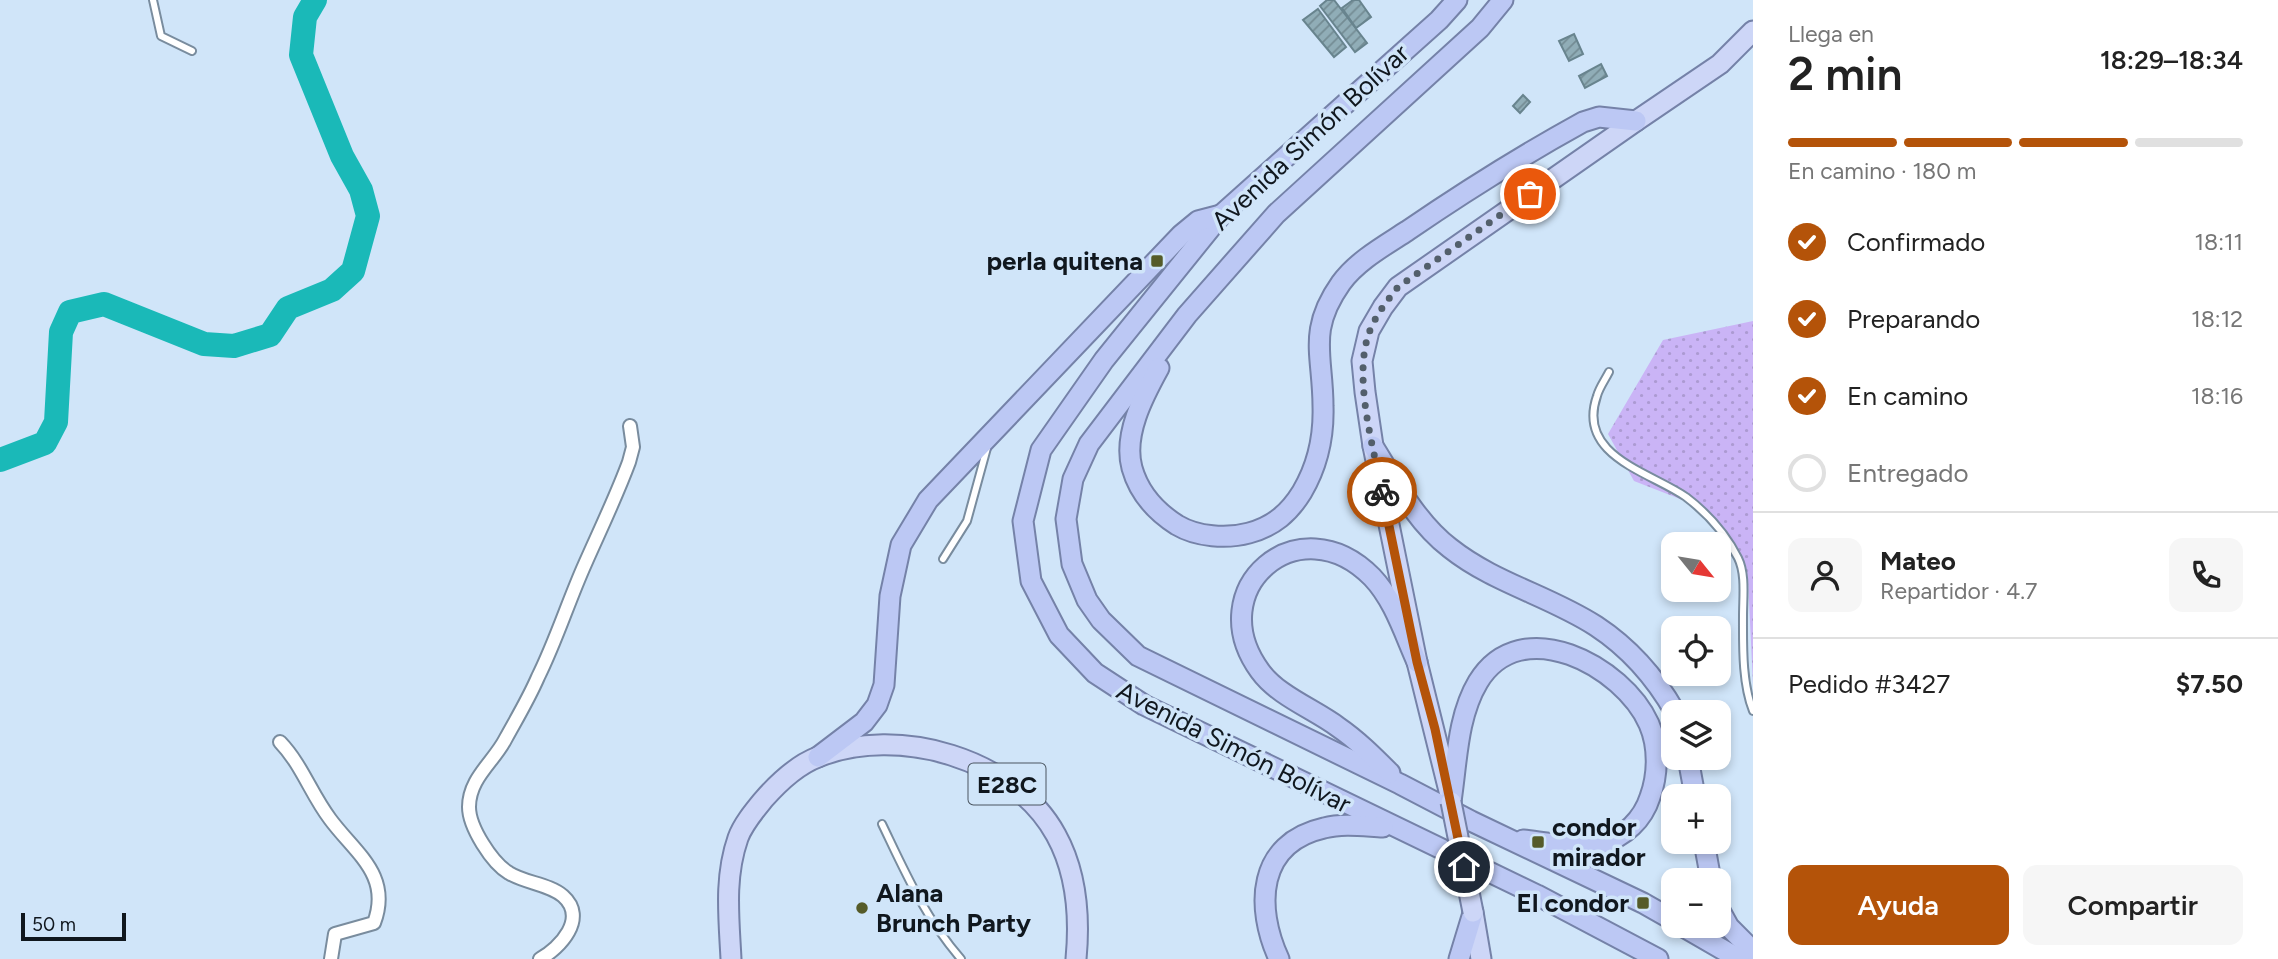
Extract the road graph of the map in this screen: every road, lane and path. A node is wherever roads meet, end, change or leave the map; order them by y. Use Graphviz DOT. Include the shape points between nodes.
graph roads {
  1 [pos="152,0"];
  2 [pos="1457,0"];
  3 [pos="1503,0"];
  4 [pos="1753,31"];
  5 [pos="192,51"];
  6 [pos="1636,121"];
  7 [pos="1221,215"];
  8 [pos="1187,316"];
  9 [pos="1609,372"];
  10 [pos="630,426"];
  11 [pos="990,436"];
  12 [pos="1373,446"];
  13 [pos="943,559"];
  14 [pos="1417,662"];
  15 [pos="1668,700"];
  16 [pos="1753,711"];
  17 [pos="280,742"];
  18 [pos="818,757"];
  19 [pos="1400,784"];
  20 [pos="1451,802"];
  21 [pos="882,824"];
  22 [pos="1393,828"];
  23 [pos="1508,839"];
  24 [pos="1473,912"];
  25 [pos="1661,913"];
  26 [pos="1580,919"];
  27 [pos="1731,929"];
  28 [pos="730,933"];
  29 [pos="1703,938"];
  30 [pos="1753,951"];
  31 [pos="331,959"];
  32 [pos="540,959"];
  33 [pos="731,959"];
  34 [pos="737,959"];
  35 [pos="961,959"];
  36 [pos="1076,959"];
  37 [pos="1279,959"];
  38 [pos="1459,959"];
  39 [pos="1481,959"];
  40 [pos="1629,959"];
  41 [pos="1658,959"];
  42 [pos="1739,959"];
  1 -- 5 [label="lane" via="161,36"];
  2 -- 7 [label="highway, Avenida Simón Bolívar"];
  3 -- 8 [label="highway, Avenida Simón Bolívar" via="1276,214"];
  4 -- 6 [label="main road" via="1720,64"];
  6 -- 8 [label="highway" via="1599,117 1583,122 1432,214 1364,260 1342,281 1320,328 1323,424 1317,460 1295,503 1263,529 1219,537 1181,527 1146,499 1136,482 1130,439 1137,414"];
  6 -- 12 [label="main road" via="1398,287 1369,331 1362,361"];
  7 -- 11 [label="highway" via="1198,221 1181,234"];
  7 -- 22 [label="highway, Avenida Simón Bolívar" via="1104,360 1041,450 1023,521 1031,581 1059,635 1095,673 1144,705"];
  8 -- 19 [label="highway, Avenida Simón Bolívar" via="1089,444 1073,479 1066,519 1072,564 1087,600 1139,656"];
  9 -- 16 [label="lane" via="1596,397 1594,428 1602,444 1714,521 1739,560"];
  10 -- 32 [label="street" via="633,447 629,462 538,677 472,790 469,808 475,831 489,852 508,873 562,896 572,908 572,923 564,941"];
  11 -- 13 [label="lane" via="967,521"];
  11 -- 18 [label="highway" via="928,500 901,545 890,596 884,685 877,705 864,722"];
  12 -- 14 [label="main road"];
  12 -- 15 [label="highway" via="1424,523 1448,547 1482,571 1594,625 1640,662"];
  14 -- 19 [label="highway" via="1387,597 1374,579 1348,558 1294,550 1267,562 1247,589 1242,630 1245,646 1261,673 1365,747"];
  14 -- 20 [label="main road"];
  17 -- 31 [label="street" via="330,819 366,860 376,884 379,909 374,923 335,934"];
  18 -- 28 [label="main road, E28C" via="778,784 738,836 727,893"];
  18 -- 36 [label="main road, E28C" via="862,746 915,746 965,760 1012,786 1040,812 1066,858 1075,887"];
  19 -- 23 [label="highway, Avenida Simón Bolívar"];
  20 -- 23 [label="highway" via="1468,706 1491,665 1508,654 1527,650 1573,655 1593,664 1626,691 1650,725 1655,783 1641,818 1626,832 1604,842 1578,846"];
  20 -- 24 [label="main road, bridge"];
  21 -- 35 [label="lane" via="918,898"];
  22 -- 26 [label="highway, Avenida Simón Bolívar"];
  22 -- 37 [label="highway" via="1323,828 1301,835 1285,848 1265,884 1263,902"];
  23 -- 25 [label="highway, Avenida Simón Bolívar"];
  24 -- 38 [label="highway"];
  24 -- 39 [label="main road"];
  26 -- 40 [label="highway"];
  26 -- 41 [label="highway, Avenida Simón Bolívar"];
  27 -- 30 [label="highway"];
  28 -- 33 [label="main road, E28C"];
  28 -- 34 [label="street"];
  29 -- 42 [label="highway"];
}
